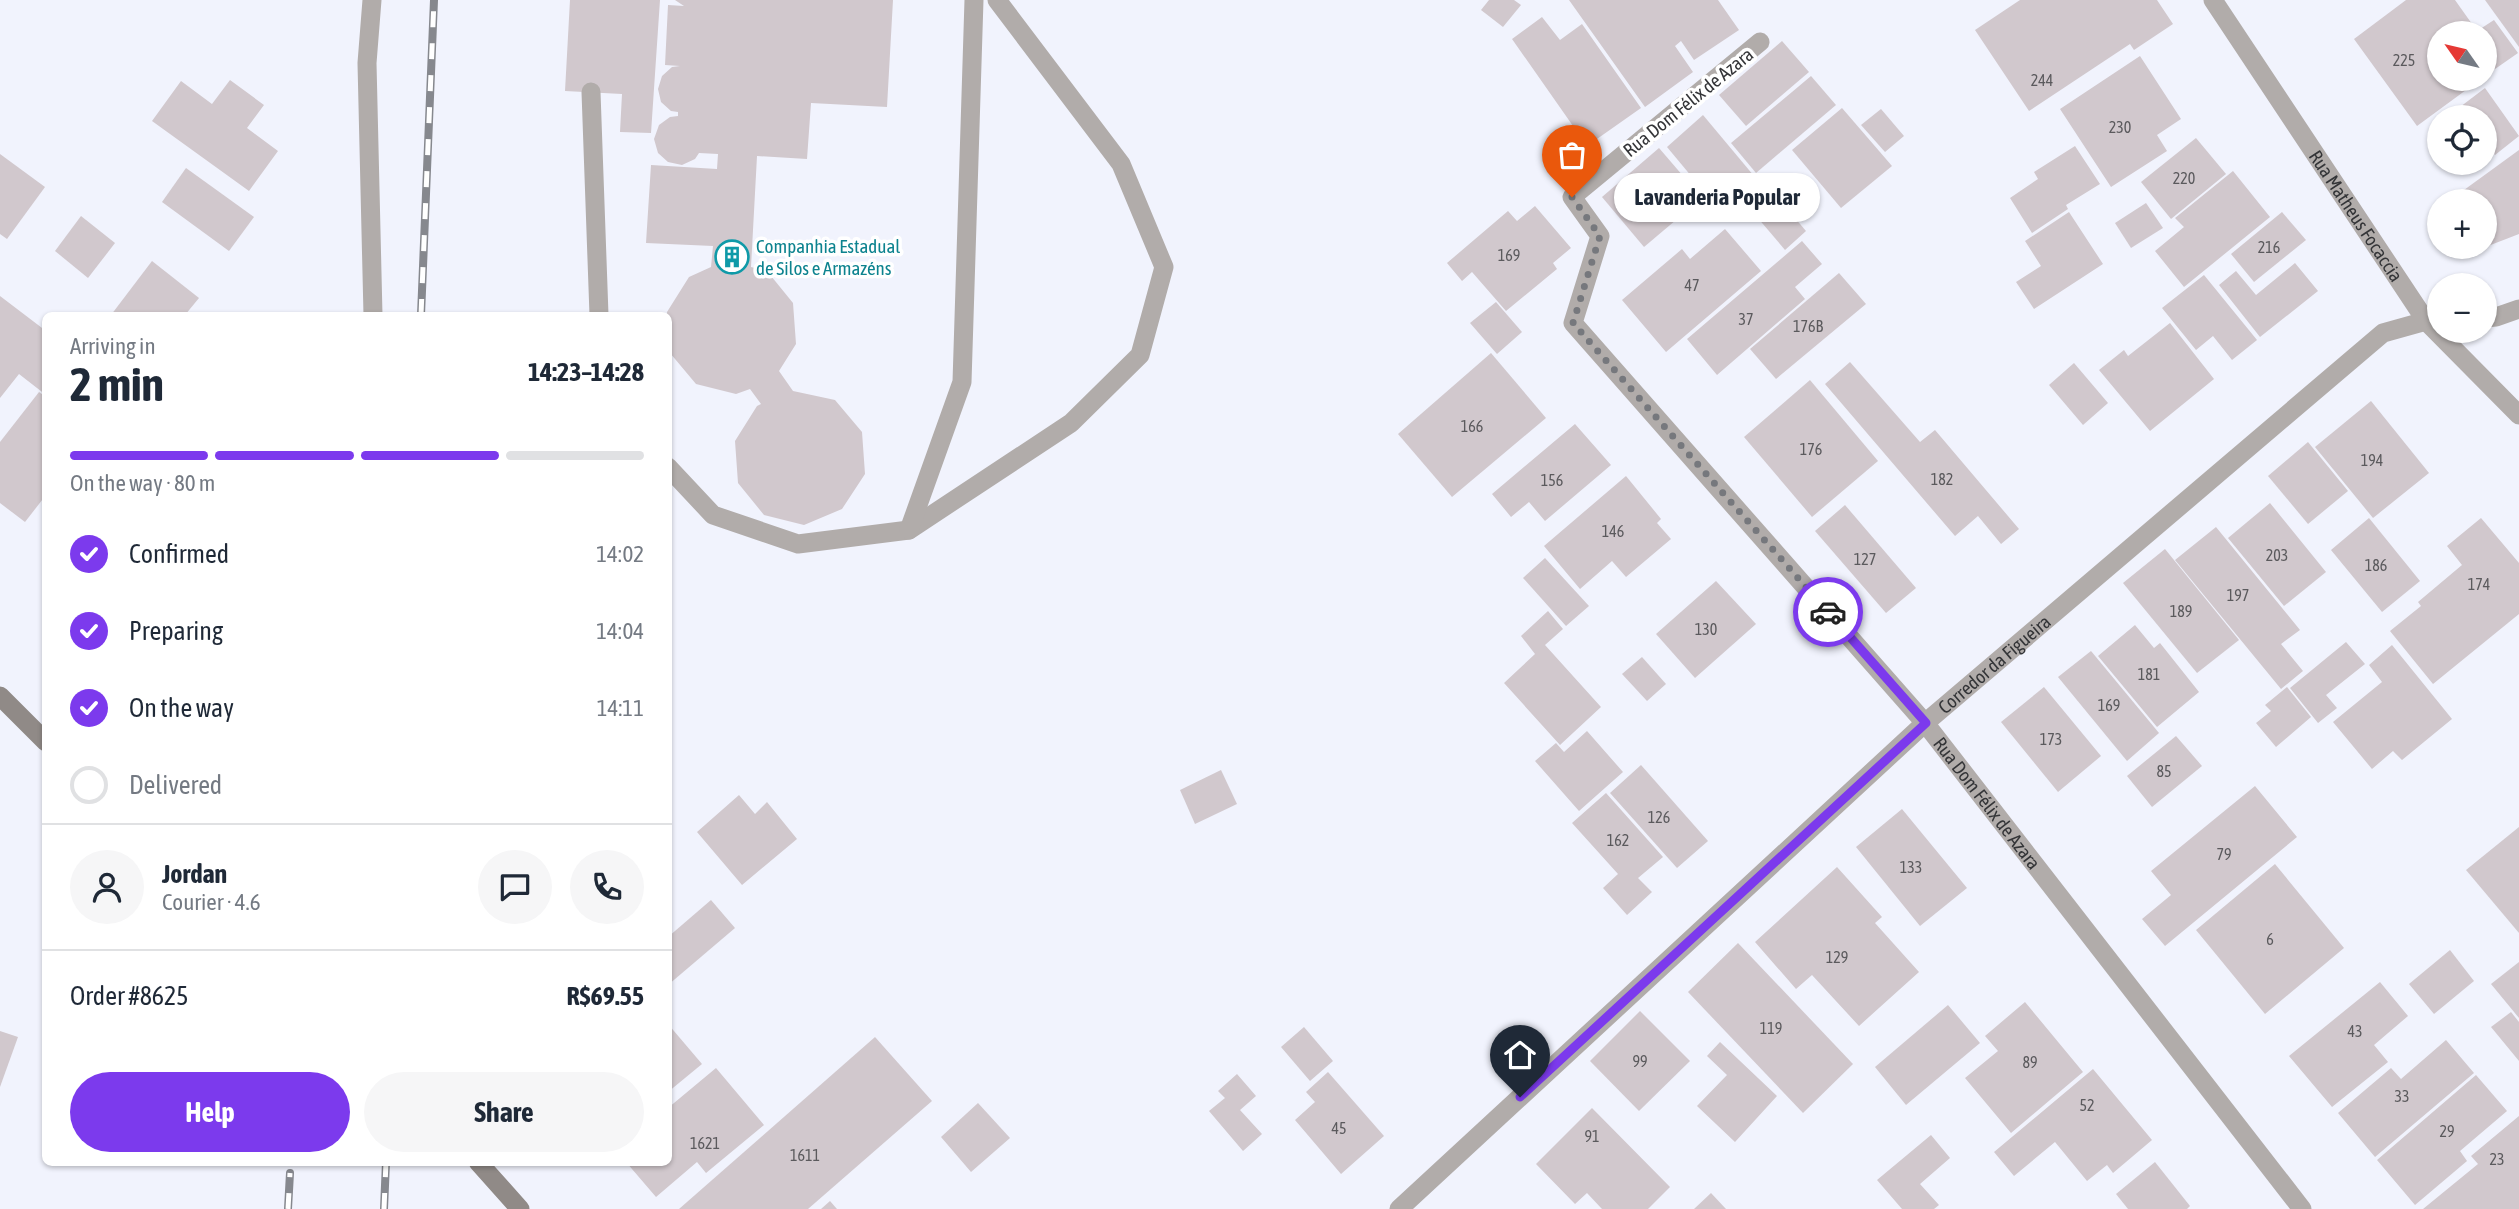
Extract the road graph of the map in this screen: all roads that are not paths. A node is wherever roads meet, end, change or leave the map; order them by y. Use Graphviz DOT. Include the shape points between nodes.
graph roads {
  1 [pos="372,0"];
  2 [pos="974,0"];
  3 [pos="997,0"];
  4 [pos="2213,0"];
  5 [pos="1760,42"];
  6 [pos="591,92"];
  7 [pos="2519,309"];
  8 [pos="373,312"];
  9 [pos="599,312"];
  10 [pos="2427,312"];
  11 [pos="2497,317"];
  12 [pos="2427,322"];
  13 [pos="2453,343"];
  14 [pos="2519,415"];
  15 [pos="672,471"];
  16 [pos="909,530"];
  17 [pos="0,696"];
  18 [pos="1926,723"];
  19 [pos="42,738"];
  20 [pos="482,1166"];
  21 [pos="520,1209"];
  22 [pos="1399,1209"];
  23 [pos="2302,1209"];
  1 -- 8 [label="street" via="367,63"];
  2 -- 16 [label="street" via="962,382"];
  3 -- 16 [label="street" via="1121,164 1164,267 1140,355 1071,423"];
  4 -- 10 [label="street, Rua Matheus Focaccia"];
  5 -- 18 [label="street, Rua Dom Félix de Azara" via="1572,197 1600,236 1573,323"];
  6 -- 9 [label="street"];
  7 -- 11 [label="street"];
  12 -- 18 [label="street, Corredor da Figueira" via="2383,333"];
  13 -- 14 [label="street, Rua Matheus Focaccia"];
  15 -- 16 [label="street" via="713,515 798,544"];
  17 -- 19 [label="main road"];
  18 -- 22 [label="street, Corredor da Figueira"];
  18 -- 23 [label="street, Rua Dom Félix de Azara"];
  20 -- 21 [label="main road"];
}
